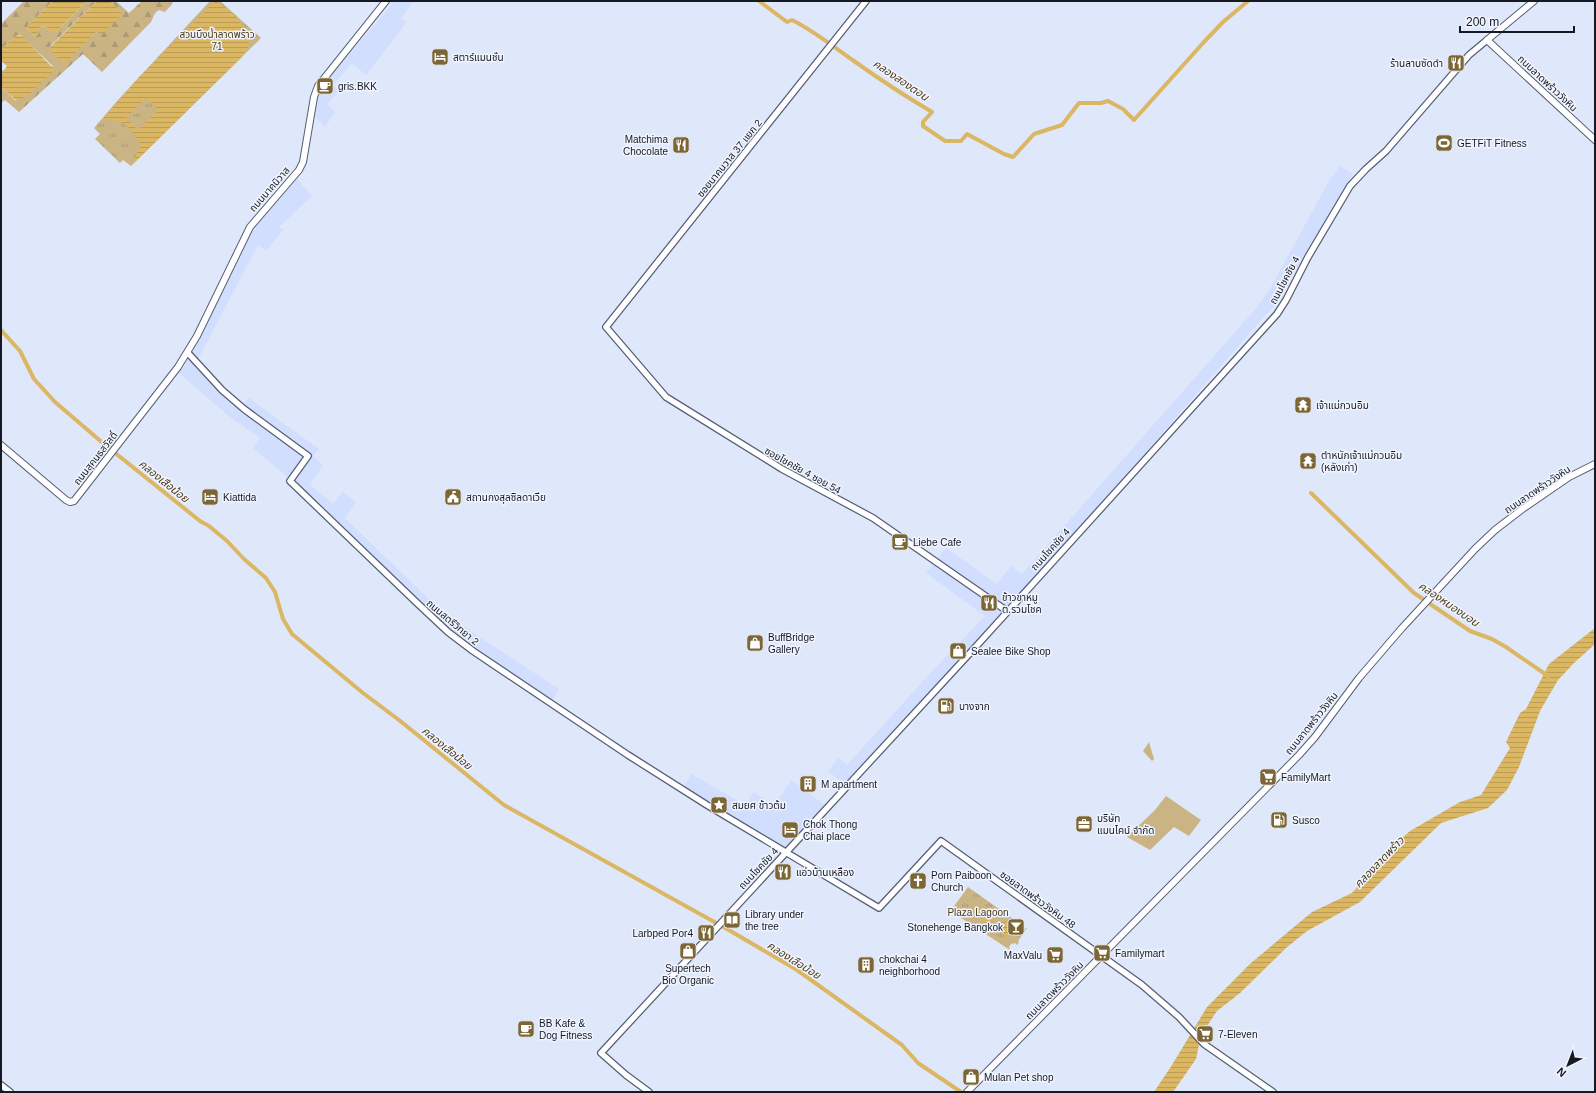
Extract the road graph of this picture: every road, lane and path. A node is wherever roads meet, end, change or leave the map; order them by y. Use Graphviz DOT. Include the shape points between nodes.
graph roads {
  1 [pos="386,1"];
  2 [pos="866,1"];
  3 [pos="1534,1"];
  4 [pos="1487,40"];
  5 [pos="1595,140"];
  6 [pos="606,327"];
  7 [pos="188,353"];
  8 [pos="1,445"];
  9 [pos="1595,464"];
  10 [pos="1008,611"];
  11 [pos="786,852"];
  12 [pos="1102,956"];
  13 [pos="1,1085"];
  14 [pos="10,1092"];
  15 [pos="649,1092"];
  16 [pos="967,1092"];
  17 [pos="1273,1092"];
  1 -- 7 [label="main road, ถนนนาคนิวาส" via="318,86 303,162 250,227"];
  2 -- 6 [label="street, ซอยนาคนวาส 37 แยก 2"];
  3 -- 4 [label="main road, ถนนโชคชัย 4"];
  4 -- 5 [label="main road, ถนนลาดพร้าววังหิน"];
  4 -- 10 [label="street, ถนนโชคชัย 4" via="1469,55 1386,151 1350,186 1277,314"];
  6 -- 10 [label="street, ซอยโชคชัย 4 ซอย 54" via="666,397 782,469 873,518"];
  7 -- 8 [label="main road, ถนนสุคนธสวัสดิ์" via="74,501 66,500"];
  7 -- 11 [label="street, ถนนสตรีวิทยา 2" via="222,390 244,409 308,456 290,481 448,632 628,755"];
  9 -- 12 [label="main road, ถนนลาดพร้าววังหิน" via="1569,478 1495,530 1466,558 1359,678 1300,755"];
  10 -- 11 [label="street, ถนนโชคชัย 4"];
  11 -- 12 [label="street, ซอยลาดพร้าววังหิน 48" via="879,908 941,840"];
  11 -- 15 [label="street, ถนนโชคชัย 4" via="601,1052"];
  12 -- 16 [label="main road, ถนนลาดพร้าววังหิน"];
  12 -- 17 [label="street" via="1142,986 1220,1056"];
  13 -- 14 [label="street"];
}
